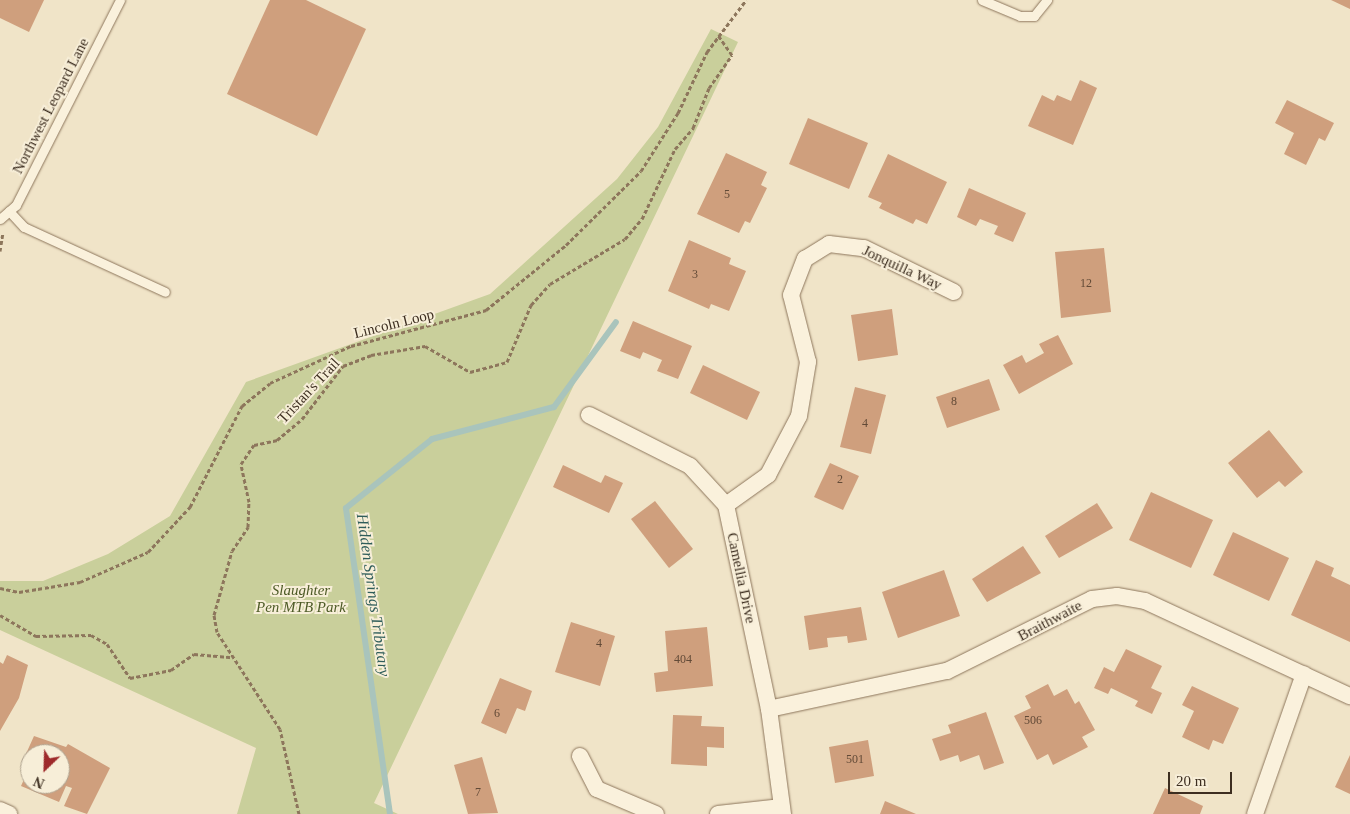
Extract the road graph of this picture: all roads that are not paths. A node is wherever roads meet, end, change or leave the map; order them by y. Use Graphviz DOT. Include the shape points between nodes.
graph roads {
  1 [pos="120,0"];
  2 [pos="982,0"];
  3 [pos="1047,0"];
  4 [pos="9,211"];
  5 [pos="0,219"];
  6 [pos="165,292"];
  7 [pos="954,292"];
  8 [pos="589,415"];
  9 [pos="726,505"];
  10 [pos="1304,674"];
  11 [pos="1350,696"];
  12 [pos="769,709"];
  13 [pos="580,756"];
  14 [pos="0,810"];
  15 [pos="781,811"];
  16 [pos="9,814"];
  17 [pos="656,814"];
  18 [pos="718,814"];
  19 [pos="1255,814"];
  1 -- 4 [label="lane, Northwest Leopard Lane" via="16,205"];
  2 -- 3 [label="lane" via="1020,16 1034,16"];
  4 -- 5 [label="lane, Northwest Leopard Lane"];
  4 -- 6 [label="lane" via="24,227"];
  7 -- 9 [label="street, Jonquilla Way" via="864,248 829,244 805,259 791,295 808,362 798,416 768,475"];
  8 -- 9 [label="street" via="690,466"];
  9 -- 12 [label="street, Camellia Drive"];
  10 -- 11 [label="street, Braithwaite"];
  10 -- 12 [label="street, Braithwaite" via="1145,601 1117,596 1092,599 947,671"];
  10 -- 19 [label="street"];
  12 -- 15 [label="street, Camellia Drive"];
  13 -- 17 [label="street" via="596,790"];
  14 -- 16 [label="street"];
  15 -- 18 [label="street"];
}
